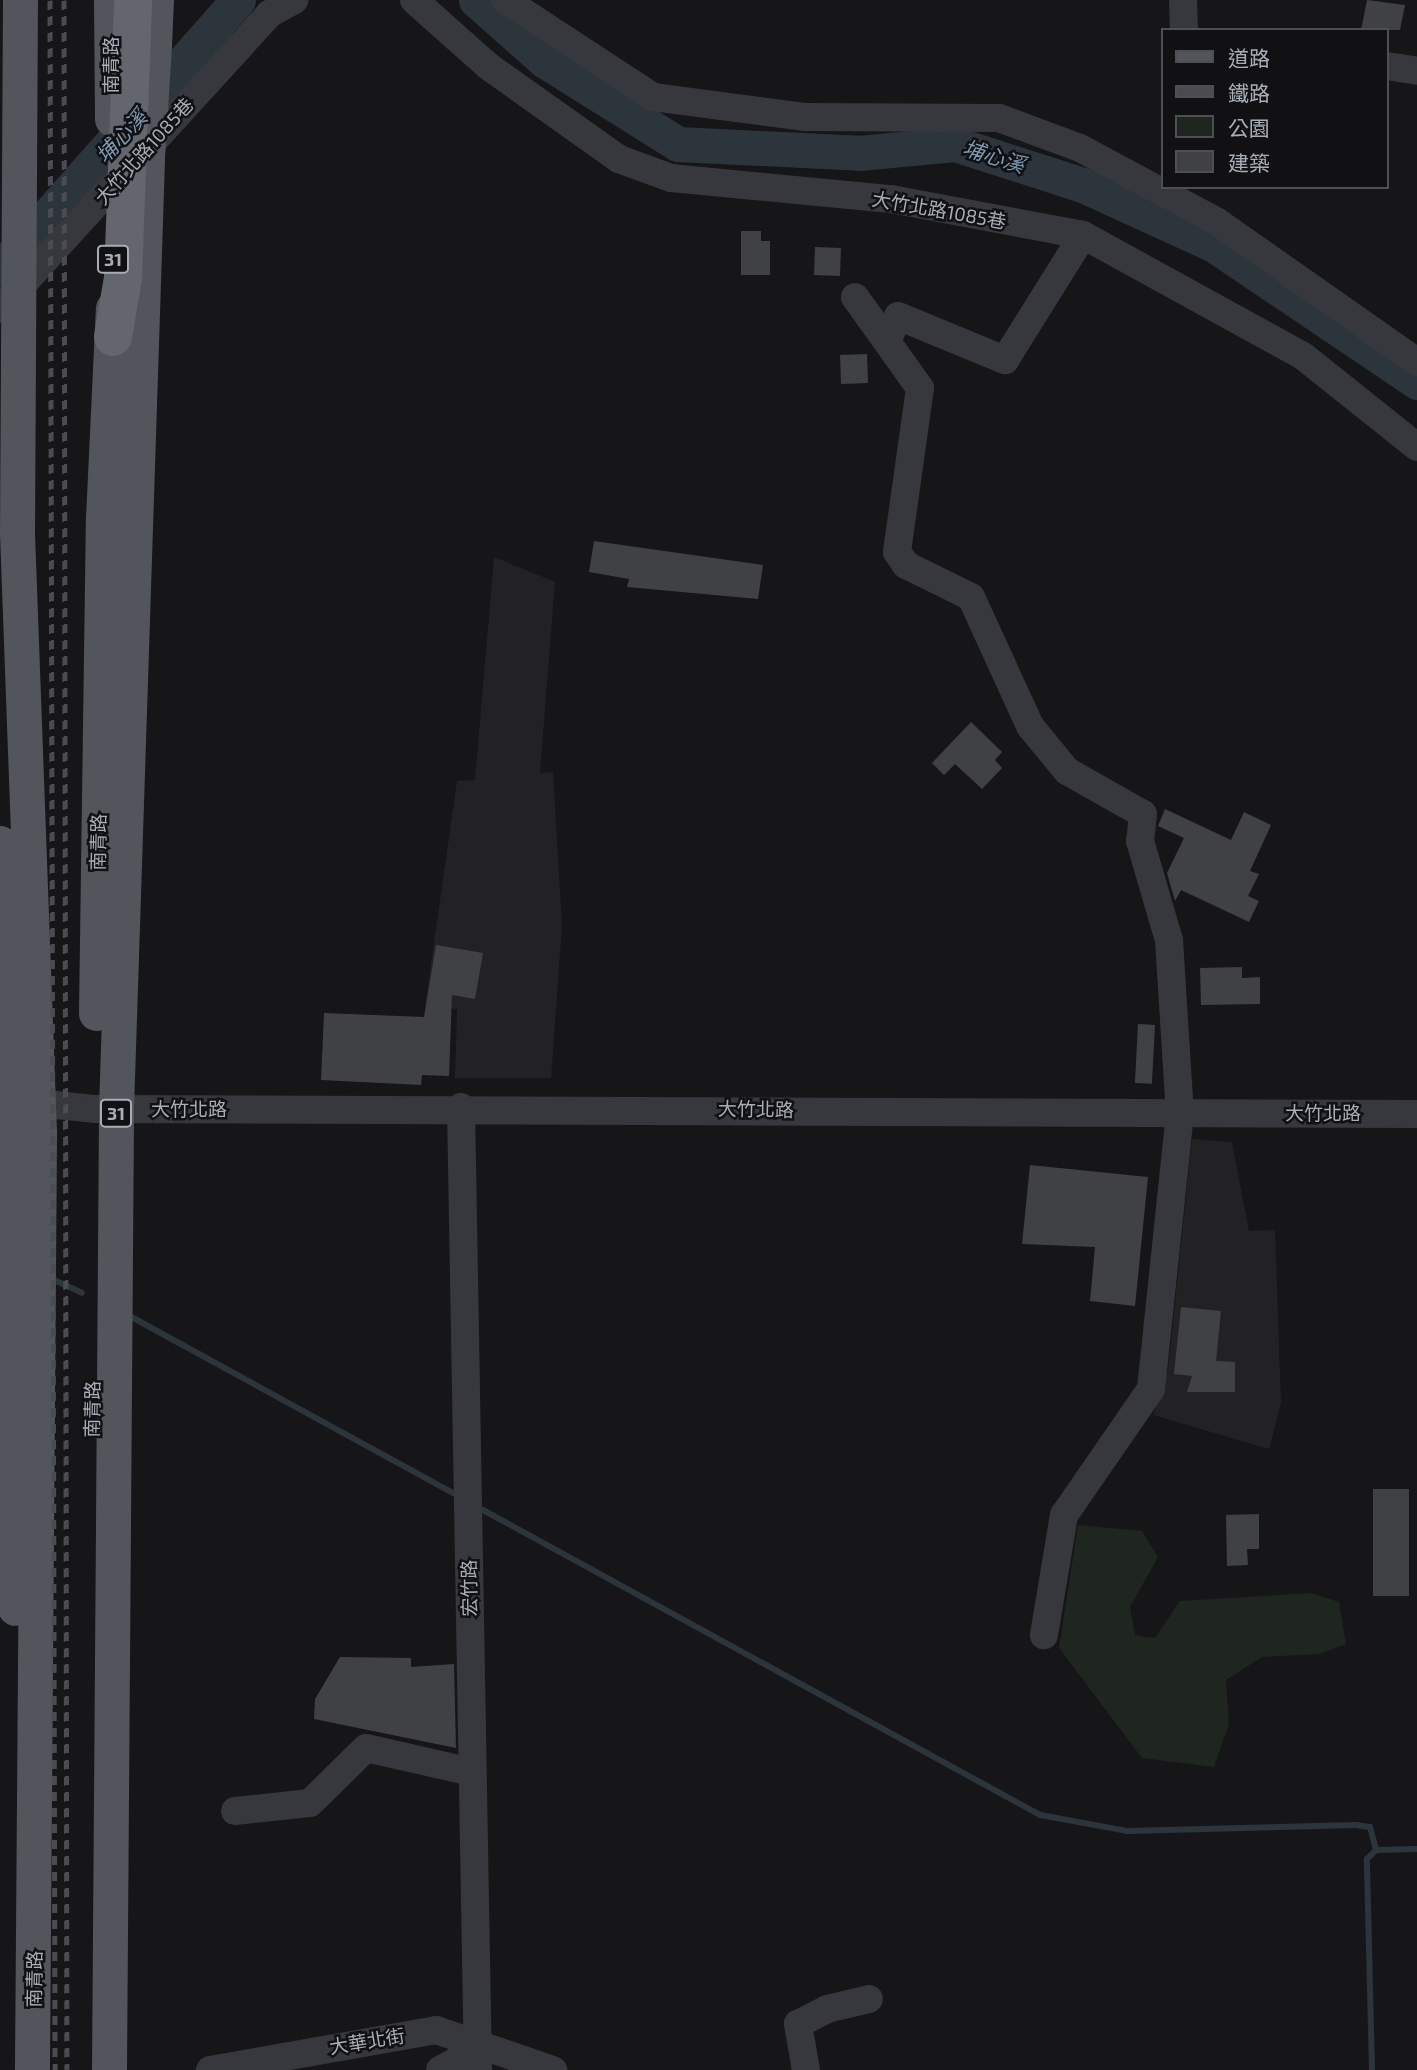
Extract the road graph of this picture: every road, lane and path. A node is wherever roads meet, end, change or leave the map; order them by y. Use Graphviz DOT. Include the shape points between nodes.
graph roads {
  1 [pos="20,0"];
  2 [pos="111,0"];
  3 [pos="133,0"];
  4 [pos="156,0"];
  5 [pos="294,0"];
  6 [pos="414,0"];
  7 [pos="505,0"];
  8 [pos="1183,0"];
  9 [pos="1186,28"];
  10 [pos="1389,66"];
  11 [pos="1417,71"];
  12 [pos="1158,179"];
  13 [pos="1172,189"];
  14 [pos="1083,235"];
  15 [pos="855,297"];
  16 [pos="0,309"];
  17 [pos="113,337"];
  18 [pos="887,341"];
  19 [pos="1417,362"];
  20 [pos="1417,447"];
  21 [pos="0,843"];
  22 [pos="461,1107"];
  23 [pos="105,1109"];
  24 [pos="15,1112"];
  25 [pos="1180,1113"];
  26 [pos="1417,1114"];
  27 [pos="6,1364"];
  28 [pos="1044,1634"];
  29 [pos="38,1677"];
  30 [pos="89,1684"];
  31 [pos="472,1773"];
  32 [pos="235,1811"];
  33 [pos="107,1877"];
  34 [pos="18,1913"];
  35 [pos="869,1999"];
  36 [pos="478,2060"];
  37 [pos="15,2070"];
  38 [pos="32,2070"];
  39 [pos="85,2070"];
  40 [pos="109,2070"];
  41 [pos="210,2070"];
  42 [pos="440,2070"];
  43 [pos="553,2070"];
  44 [pos="806,2070"];
  1 -- 24 [label="main road, 南青路, bridge"];
  2 -- 17 [label="main road, 南青路 / 31, bridge"];
  3 -- 17 [label="highway, bridge" via="123,278"];
  4 -- 23 [label="main road, 31, bridge"];
  5 -- 16 [label="street, 大竹北路1085巷" via="269,14"];
  6 -- 14 [label="street, 大竹北路1085巷" via="488,66 619,159 671,178 891,199"];
  7 -- 12 [label="street" via="653,97 804,117 999,118"];
  8 -- 9 [label="street"];
  10 -- 11 [label="street"];
  13 -- 19 [label="street"];
  14 -- 18 [label="street" via="1005,360 898,316"];
  14 -- 20 [label="street, 大竹北路1085巷" via="1303,356"];
  15 -- 18 [label="street"];
  17 -- 23 [label="main road, 南青路 / 31, bridge" via="103,518"];
  18 -- 25 [label="street" via="920,388 897,552 905,565 971,597 1030,726 1067,771 1143,814 1140,841 1169,940"];
  21 -- 24 [label="main road"];
  22 -- 23 [label="street, 大竹北路"];
  22 -- 25 [label="street, 大竹北路"];
  22 -- 31 [label="street, 宏竹路"];
  23 -- 24 [label="street, 大竹北路"];
  23 -- 30 [label="main road, 南青路 / 31"];
  23 -- 33 [label="main road, 31"];
  24 -- 27 [label="main road"];
  24 -- 29 [label="main road, 南青路"];
  25 -- 26 [label="street, 大竹北路"];
  25 -- 28 [label="street" via="1151,1389 1064,1515"];
  27 -- 34 [label="main road"];
  29 -- 34 [label="main road, 南青路"];
  29 -- 38 [label="main road, 南青路"];
  30 -- 33 [label="main road, 南青路"];
  30 -- 39 [label="main road, 南青路 / 31"];
  31 -- 32 [label="street" via="366,1748 310,1803"];
  31 -- 36 [label="street, 宏竹路"];
  33 -- 40 [label="main road, 31"];
  34 -- 37 [label="main road"];
  35 -- 44 [label="street" via="798,2024"];
  36 -- 41 [label="street, 大華北街" via="436,2030"];
  36 -- 42 [label="street"];
  36 -- 43 [label="street, 大華北街"];
}
